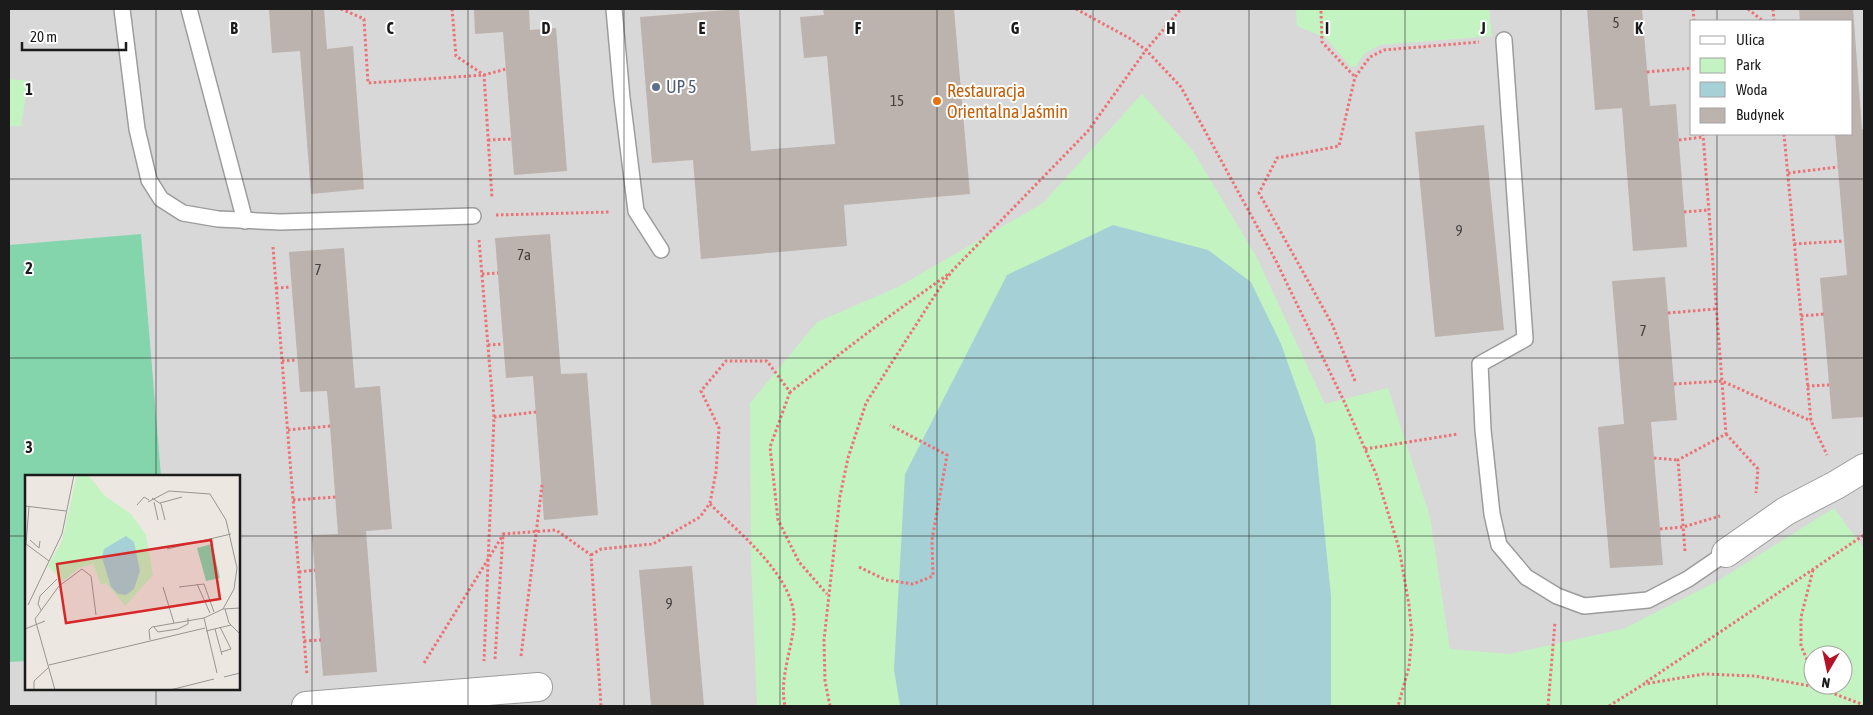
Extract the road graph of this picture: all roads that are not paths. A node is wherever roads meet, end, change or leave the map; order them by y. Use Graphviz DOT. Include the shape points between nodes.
graph roads {
  1 [pos="122,9"];
  2 [pos="189,9"];
  3 [pos="614,9"];
  4 [pos="1504,40"];
  5 [pos="473,216"];
  6 [pos="245,220"];
  7 [pos="661,250"];
  8 [pos="1864,468"];
  9 [pos="1726,553"];
  10 [pos="538,686"];
  11 [pos="306,706"];
  12 [pos="310,706"];
  1 -- 6 [label="lane" via="137,129 149,180 161,199 183,213"];
  2 -- 6 [label="lane"];
  3 -- 7 [label="lane" via="636,211"];
  4 -- 9 [label="lane" via="1525,339 1480,364 1483,430 1492,514 1499,545 1526,577 1557,596 1584,606 1648,600 1688,579"];
  5 -- 6 [label="lane"];
  8 -- 9 [label="street" via="1786,510"];
  10 -- 12 [label="street"];
  11 -- 12 [label="street"];
}
